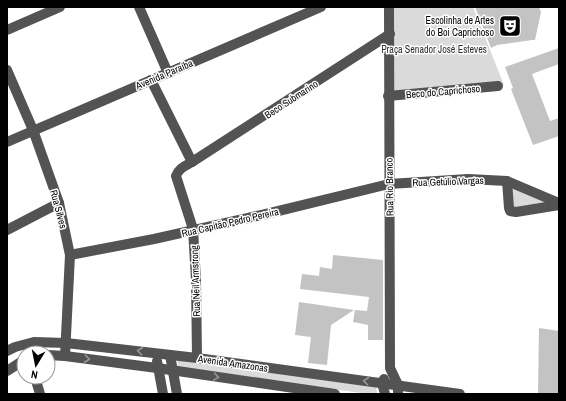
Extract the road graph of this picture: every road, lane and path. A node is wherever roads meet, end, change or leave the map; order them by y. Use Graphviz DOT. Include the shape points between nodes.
graph roads {
  1 [pos="60,7"];
  2 [pos="139,7"];
  3 [pos="321,7"];
  4 [pos="389,7"];
  5 [pos="7,30"];
  6 [pos="390,34"];
  7 [pos="7,70"];
  8 [pos="168,72"];
  9 [pos="151,80"];
  10 [pos="498,86"];
  11 [pos="388,96"];
  12 [pos="33,130"];
  13 [pos="7,142"];
  14 [pos="192,162"];
  15 [pos="507,181"];
  16 [pos="389,184"];
  17 [pos="59,203"];
  18 [pos="559,204"];
  19 [pos="193,229"];
  20 [pos="7,230"];
  21 [pos="70,255"];
  22 [pos="66,343"];
  23 [pos="35,345"];
  24 [pos="156,353"];
  25 [pos="56,355"];
  26 [pos="170,355"];
  27 [pos="65,356"];
  28 [pos="197,358"];
  29 [pos="16,365"];
  30 [pos="157,368"];
  31 [pos="390,368"];
  32 [pos="172,370"];
  33 [pos="7,371"];
  34 [pos="382,383"];
  35 [pos="269,389"];
  36 [pos="280,390"];
  37 [pos="398,390"];
  38 [pos="163,394"];
  39 [pos="177,394"];
  40 [pos="335,394"];
  41 [pos="384,394"];
  42 [pos="460,394"];
  1 -- 5 [label="street"];
  2 -- 8 [label="street"];
  3 -- 8 [label="street, Avenida Paraíba"];
  4 -- 6 [label="street, Rua Rio Branco"];
  6 -- 11 [label="street, Rua Rio Branco"];
  6 -- 14 [label="street, Beco Submarino"];
  7 -- 12 [label="street, Rua Silves"];
  8 -- 9 [label="street, Avenida Paraíba"];
  9 -- 12 [label="street, Avenida Paraíba"];
  9 -- 14 [label="street"];
  10 -- 11 [label="street, Beco do Caprichoso"];
  11 -- 16 [label="street, Rua Rio Branco"];
  12 -- 13 [label="street, Avenida Paraíba"];
  12 -- 17 [label="street, Rua Silves"];
  14 -- 19 [label="street, Rua Neil Armstrong" via="180,169 176,176"];
  15 -- 16 [label="street, Rua Getúlio Vargas" via="468,179"];
  15 -- 18 [label="street, Rua Getúlio Vargas"];
  15 -- 18 [label="street, Rua Getúlio Vargas" via="510,211"];
  16 -- 19 [label="street, Rua Capitão Pedro Pereira"];
  16 -- 31 [label="street, Rua Rio Branco"];
  17 -- 20 [label="street"];
  17 -- 21 [label="street, Rua Silves"];
  19 -- 21 [label="street, Rua Capitão Pedro Pereira" via="134,244"];
  19 -- 28 [label="street, Rua Neil Armstrong"];
  21 -- 22 [label="street, Rua Silves"];
  22 -- 23 [label="street, Avenida Amazonas" via="42,342"];
  24 -- 22 [label="street, Avenida Amazonas, one-way"];
  22 -- 27 [label="street, Rua Silves"];
  24 -- 26 [label="street, Avenida Amazonas"];
  24 -- 30 [label="street"];
  25 -- 27 [label="street, Avenida Amazonas"];
  26 -- 28 [label="street, Avenida Amazonas"];
  26 -- 32 [label="street"];
  27 -- 30 [label="street, Avenida Amazonas, one-way"];
  34 -- 28 [label="street, Avenida Amazonas, one-way"];
  29 -- 33 [label="street"];
  30 -- 32 [label="street, Avenida Amazonas"];
  30 -- 38 [label="street"];
  31 -- 34 [label="street, Rua Rio Branco"];
  31 -- 37 [label="street, Rua Rio Branco"];
  32 -- 35 [label="street, Avenida Amazonas, one-way"];
  32 -- 39 [label="street"];
  34 -- 37 [label="street, Avenida Amazonas"];
  34 -- 41 [label="street"];
  35 -- 36 [label="street, Avenida Amazonas"];
  36 -- 40 [label="street, Avenida Amazonas"];
  37 -- 42 [label="street, Avenida Amazonas"];
}
